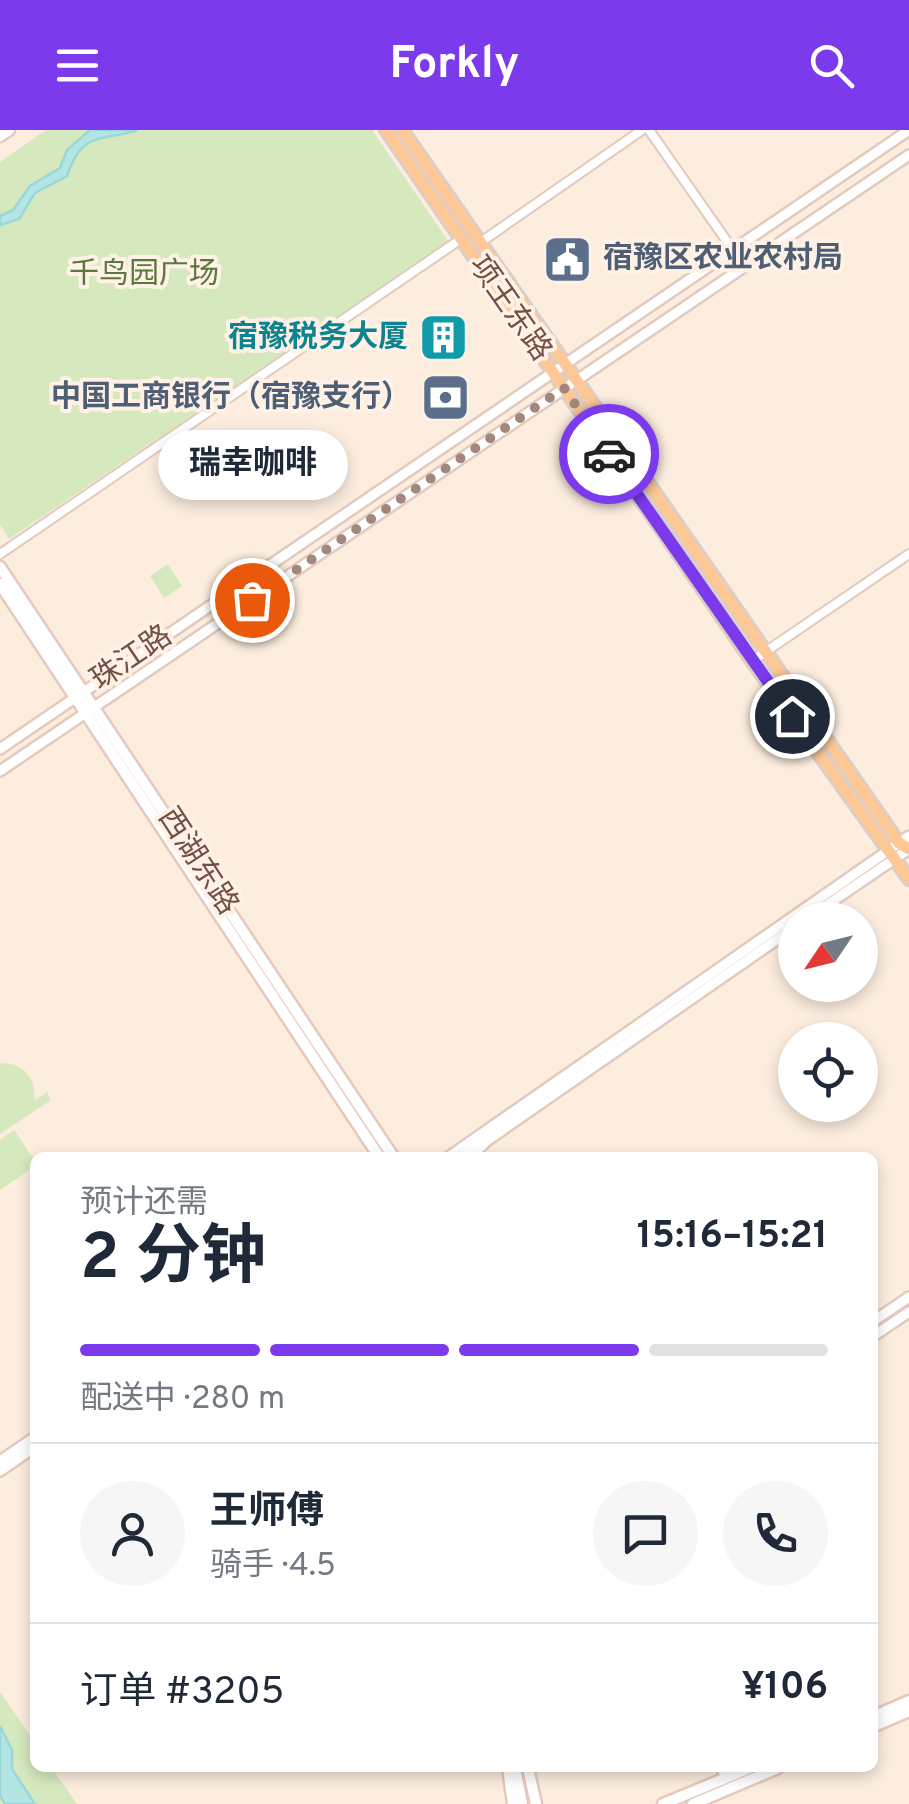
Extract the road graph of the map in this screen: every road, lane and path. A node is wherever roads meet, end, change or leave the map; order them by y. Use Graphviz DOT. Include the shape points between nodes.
graph roads {
  1 [pos="8,130"];
  2 [pos="386,130"];
  3 [pos="402,130"];
  4 [pos="645,130"];
  5 [pos="909,130"];
  6 [pos="0,136"];
  7 [pos="909,155"];
  8 [pos="461,240"];
  9 [pos="481,242"];
  10 [pos="733,250"];
  11 [pos="564,364"];
  12 [pos="552,372"];
  13 [pos="576,380"];
  14 [pos="564,388"];
  15 [pos="0,554"];
  16 [pos="909,556"];
  17 [pos="0,566"];
  18 [pos="0,584"];
  19 [pos="766,654"];
  20 [pos="753,663"];
  21 [pos="80,694"];
  22 [pos="90,709"];
  23 [pos="0,749"];
  24 [pos="0,771"];
  25 [pos="900,848"];
  26 [pos="909,879"];
  27 [pos="829,902"];
  28 [pos="778,939"];
  29 [pos="483,1144"];
  30 [pos="376,1152"];
  31 [pos="390,1152"];
  32 [pos="456,1152"];
  33 [pos="473,1152"];
  34 [pos="909,1297"];
  35 [pos="909,1312"];
  36 [pos="878,1318"];
  37 [pos="878,1333"];
  38 [pos="30,1441"];
  39 [pos="30,1450"];
  40 [pos="0,1461"];
  41 [pos="0,1471"];
  42 [pos="909,1702"];
  43 [pos="909,1711"];
  44 [pos="878,1714"];
  45 [pos="878,1724"];
  46 [pos="512,1772"];
  47 [pos="513,1772"];
  48 [pos="529,1772"];
  49 [pos="740,1772"];
  50 [pos="768,1772"];
  51 [pos="512,1804"];
  52 [pos="522,1804"];
  53 [pos="536,1804"];
  54 [pos="663,1804"];
  55 [pos="692,1804"];
  1 -- 6 [label="main road"];
  2 -- 8 [label="main road, 项王东路"];
  3 -- 9 [label="main road, 项王东路"];
  4 -- 9 [label="street"];
  4 -- 10 [label="street"];
  5 -- 10 [label="street, 珠江路"];
  7 -- 13 [label="street, 珠江路"];
  8 -- 12 [label="main road, 项王东路"];
  8 -- 15 [label="street"];
  9 -- 11 [label="main road, 项王东路"];
  10 -- 11 [label="street, 珠江路"];
  11 -- 12 [label="street, 珠江路"];
  11 -- 13 [label="main road, 项王东路"];
  12 -- 14 [label="main road, 项王东路"];
  12 -- 21 [label="street, 珠江路"];
  13 -- 14 [label="street, 珠江路"];
  13 -- 19 [label="main road, 项王东路"];
  14 -- 20 [label="main road, 项王东路"];
  14 -- 22 [label="street, 珠江路"];
  16 -- 19 [label="street"];
  17 -- 21 [label="main road, 西湖东路"];
  18 -- 21 [label="main road, 西湖东路"];
  19 -- 20 [label="street"];
  19 -- 25 [label="main road, 项王东路"];
  20 -- 25 [label="main road, 项王东路"];
  21 -- 22 [label="main road, 西湖东路"];
  21 -- 23 [label="street, 珠江路"];
  22 -- 24 [label="street, 珠江路"];
  22 -- 30 [label="main road, 西湖东路"];
  22 -- 31 [label="main road, 西湖东路"];
  25 -- 26 [label="main road, 项王东路"];
  25 -- 27 [label="street"];
  25 -- 32 [label="street"];
  28 -- 29 [label="street"];
  29 -- 33 [label="main road"];
  34 -- 36 [label="street"];
  35 -- 37 [label="street"];
  38 -- 40 [label="street"];
  39 -- 41 [label="street"];
  42 -- 44 [label="main road"];
  43 -- 45 [label="main road"];
  46 -- 51 [label="main road"];
  47 -- 52 [label="main road"];
  48 -- 53 [label="main road"];
  49 -- 54 [label="main road"];
  50 -- 55 [label="main road"];
}
